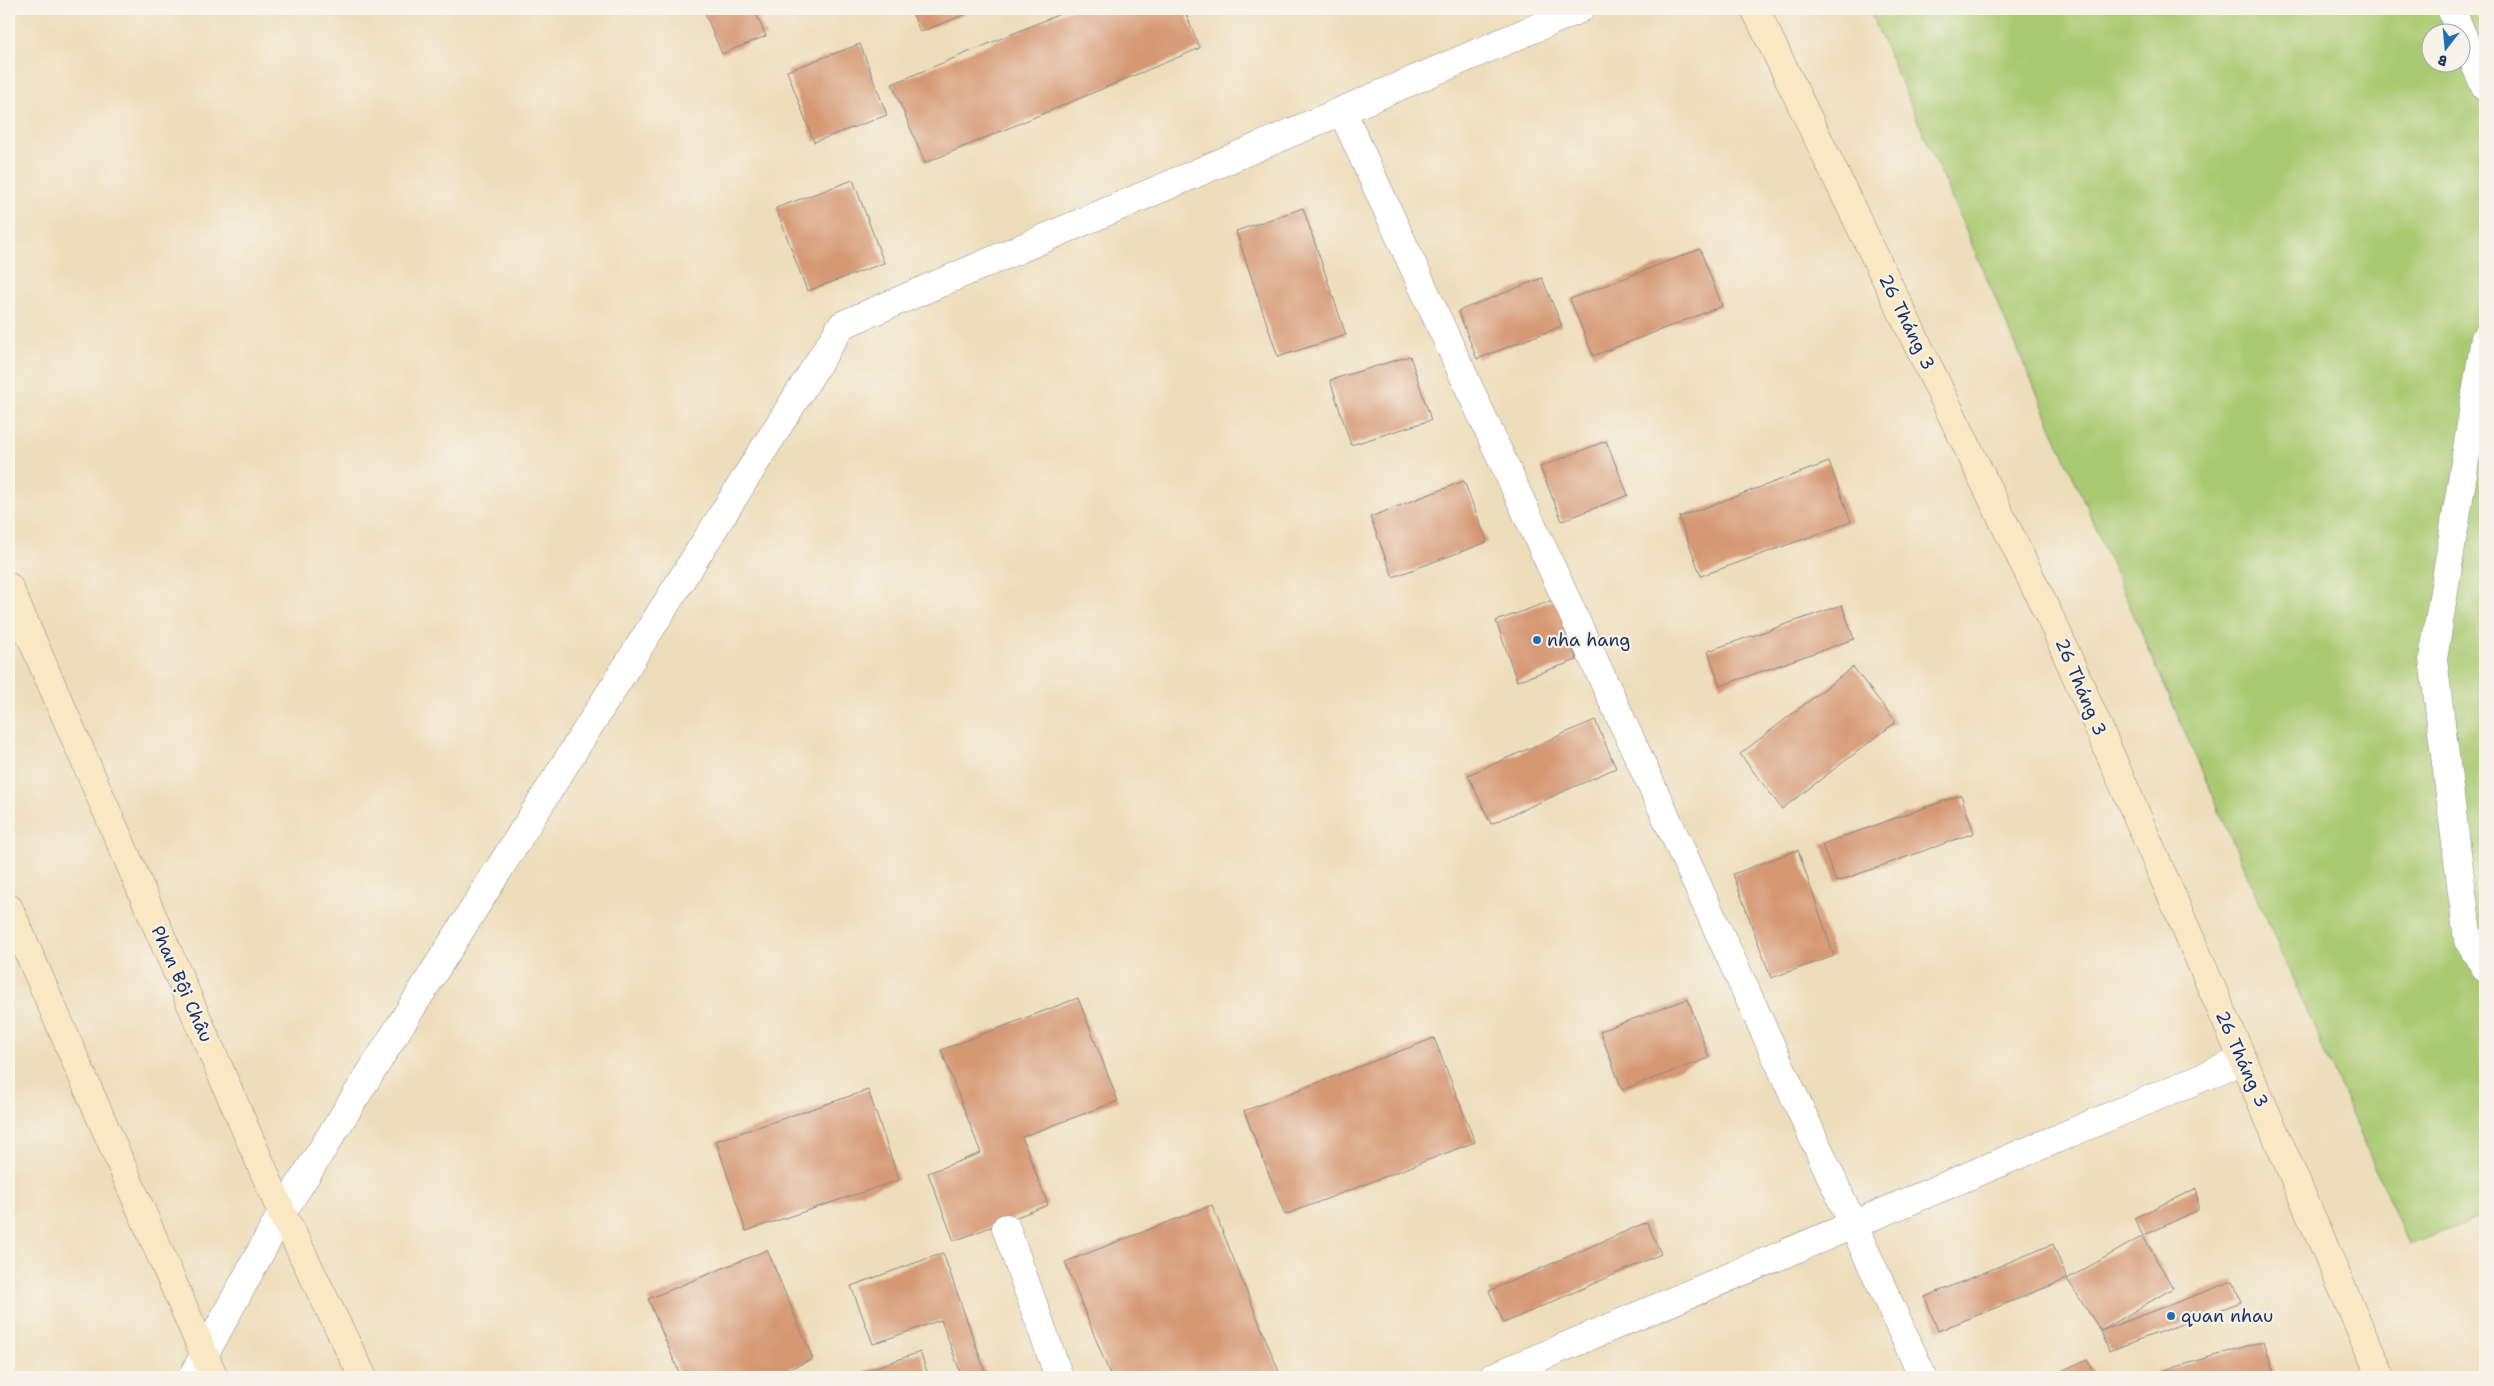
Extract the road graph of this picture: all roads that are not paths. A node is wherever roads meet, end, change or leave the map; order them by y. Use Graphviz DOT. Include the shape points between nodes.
graph roads {
  1 [pos="1580,9"];
  2 [pos="1755,9"];
  3 [pos="2451,9"];
  4 [pos="2485,87"];
  5 [pos="1342,111"];
  6 [pos="2485,338"];
  7 [pos="9,587"];
  8 [pos="9,908"];
  9 [pos="2485,967"];
  10 [pos="2243,1060"];
  11 [pos="282,1213"];
  12 [pos="1854,1224"];
  13 [pos="1006,1228"];
  14 [pos="203,1370"];
  15 [pos="363,1377"];
  16 [pos="1060,1377"];
  17 [pos="1493,1377"];
  18 [pos="1923,1377"];
  19 [pos="2381,1377"];
  1 -- 5 [label="street"];
  2 -- 10 [label="street, 26 Tháng 3" via="2056,630"];
  3 -- 4 [label="street"];
  5 -- 11 [label="street" via="842,325"];
  5 -- 12 [label="street"];
  6 -- 9 [label="street" via="2433,659 2468,940"];
  7 -- 11 [label="street, Phan Bội Châu"];
  8 -- 14 [label="street"];
  10 -- 12 [label="street"];
  10 -- 19 [label="street, 26 Tháng 3"];
  11 -- 14 [label="street"];
  11 -- 15 [label="street, Phan Bội Châu"];
  12 -- 17 [label="street"];
  12 -- 18 [label="street"];
  13 -- 16 [label="street"];
}
